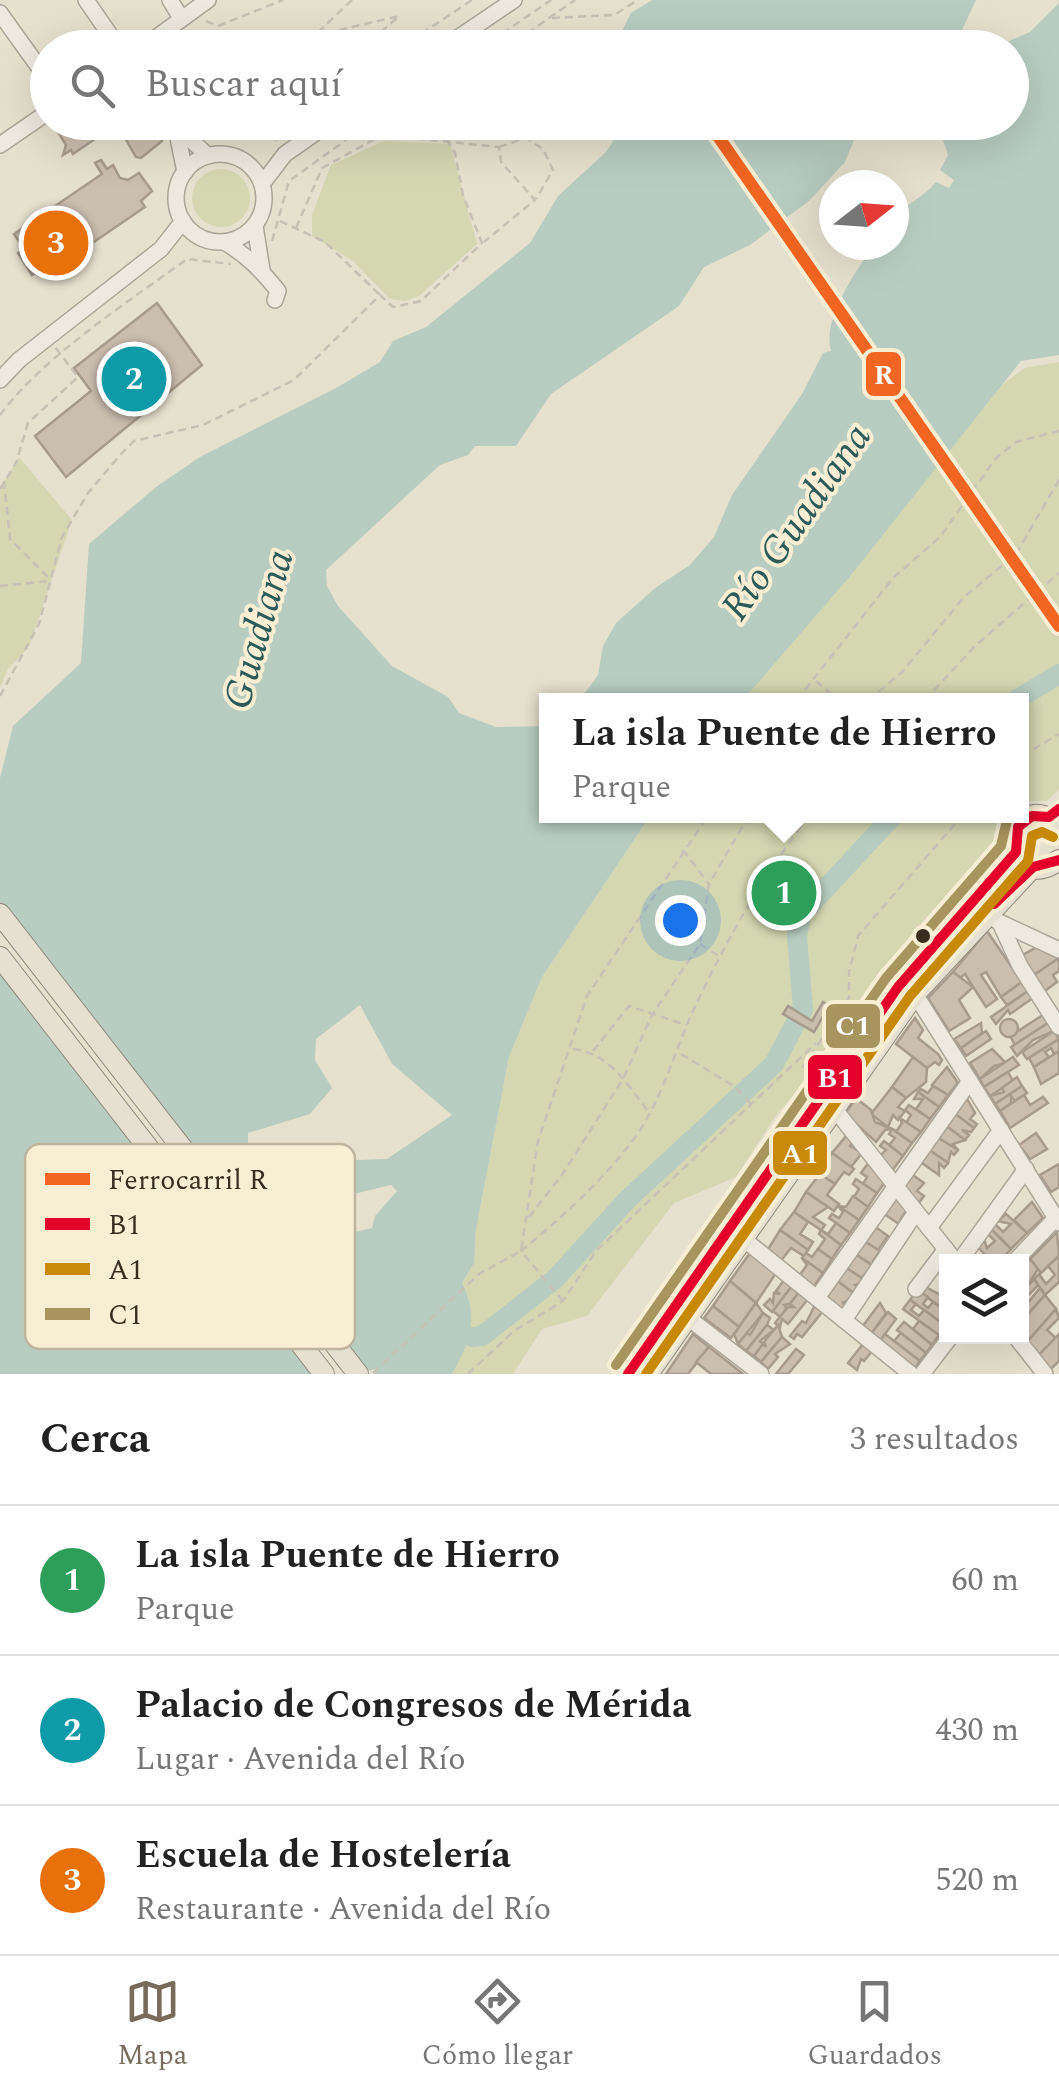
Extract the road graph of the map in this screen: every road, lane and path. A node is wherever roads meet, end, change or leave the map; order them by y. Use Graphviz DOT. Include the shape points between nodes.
graph roads {
  1 [pos="86,0"];
  2 [pos="170,0"];
  3 [pos="208,0"];
  4 [pos="284,0"];
  5 [pos="352,0"];
  6 [pos="472,0"];
  7 [pos="514,0"];
  8 [pos="552,0"];
  9 [pos="575,0"];
  10 [pos="638,0"];
  11 [pos="0,13"];
  12 [pos="185,16"];
  13 [pos="552,18"];
  14 [pos="107,30"];
  15 [pos="166,30"];
  16 [pos="320,30"];
  17 [pos="340,30"];
  18 [pos="383,30"];
  19 [pos="427,30"];
  20 [pos="470,30"];
  21 [pos="508,30"];
  22 [pos="534,30"];
  23 [pos="30,55"];
  24 [pos="30,124"];
  25 [pos="177,140"];
  26 [pos="190,140"];
  27 [pos="306,140"];
  28 [pos="344,140"];
  29 [pos="373,140"];
  30 [pos="420,140"];
  31 [pos="449,140"];
  32 [pos="520,140"];
  33 [pos="529,140"];
  34 [pos="450,144"];
  35 [pos="0,145"];
  36 [pos="498,148"];
  37 [pos="285,154"];
  38 [pos="208,156"];
  39 [pos="246,162"];
  40 [pos="185,172"];
  41 [pos="262,184"];
  42 [pos="535,200"];
  43 [pos="278,220"];
  44 [pos="183,221"];
  45 [pos="255,226"];
  46 [pos="296,228"];
  47 [pos="201,238"];
  48 [pos="224,242"];
  49 [pos="482,243"];
  50 [pos="272,246"];
  51 [pos="161,249"];
  52 [pos="236,267"];
  53 [pos="264,274"];
  54 [pos="380,295"];
  55 [pos="275,300"];
  56 [pos="48,337"];
  57 [pos="62,356"];
  58 [pos="0,380"];
  59 [pos="0,415"];
  60 [pos="1059,432"];
  61 [pos="4,479"];
  62 [pos="1059,480"];
  63 [pos="0,489"];
  64 [pos="1059,573"];
  65 [pos="52,581"];
  66 [pos="0,586"];
  67 [pos="815,680"];
  68 [pos="803,693"];
  69 [pos="830,693"];
  70 [pos="877,693"];
  71 [pos="931,693"];
  72 [pos="0,696"];
  73 [pos="1059,734"];
  74 [pos="1029,752"];
  75 [pos="1056,816"];
  76 [pos="1029,819"];
  77 [pos="703,823"];
  78 [pos="747,823"];
  79 [pos="806,823"];
  80 [pos="950,823"];
  81 [pos="956,823"];
  82 [pos="1022,823"];
  83 [pos="953,826"];
  84 [pos="684,850"];
  85 [pos="1016,852"];
  86 [pos="1051,865"];
  87 [pos="709,884"];
  88 [pos="0,914"];
  89 [pos="994,918"];
  90 [pos="700,944"];
  91 [pos="1059,950"];
  92 [pos="720,956"];
  93 [pos="0,957"];
  94 [pos="915,994"];
  95 [pos="652,1015"];
  96 [pos="687,1025"];
  97 [pos="1059,1027"];
  98 [pos="816,1044"];
  99 [pos="571,1049"];
  100 [pos="593,1051"];
  101 [pos="680,1053"];
  102 [pos="623,1079"];
  103 [pos="970,1081"];
  104 [pos="753,1106"];
  105 [pos="833,1107"];
  106 [pos="649,1112"];
  107 [pos="806,1113"];
  108 [pos="1001,1130"];
  109 [pos="145,1144"];
  110 [pos="179,1144"];
  111 [pos="1026,1169"];
  112 [pos="894,1184"];
  113 [pos="1053,1198"];
  114 [pos="916,1212"];
  115 [pos="528,1218"];
  116 [pos="1057,1220"];
  117 [pos="929,1228"];
  118 [pos="740,1238"];
  119 [pos="521,1252"];
  120 [pos="951,1254"];
  121 [pos="955,1254"];
  122 [pos="1022,1254"];
  123 [pos="939,1269"];
  124 [pos="916,1289"];
  125 [pos="817,1298"];
  126 [pos="563,1301"];
  127 [pos="687,1317"];
  128 [pos="844,1320"];
  129 [pos="944,1344"];
  130 [pos="1021,1344"];
  131 [pos="305,1349"];
  132 [pos="339,1349"];
  133 [pos="324,1374"];
  134 [pos="358,1374"];
  135 [pos="372,1374"];
  136 [pos="468,1374"];
  137 [pos="628,1374"];
  138 [pos="648,1374"];
  139 [pos="761,1374"];
  140 [pos="911,1374"];
  141 [pos="922,1374"];
  142 [pos="1045,1374"];
  1 -- 14 [label="street"];
  2 -- 12 [label="street"];
  3 -- 12 [label="street"];
  4 -- 12 [label="path" via="218,26"];
  5 -- 16 [label="path"];
  6 -- 19 [label="path"];
  7 -- 20 [label="street"];
  8 -- 21 [label="path"];
  9 -- 13 [label="path"];
  10 -- 13 [label="path" via="614,16"];
  11 -- 23 [label="street"];
  12 -- 15 [label="street"];
  13 -- 22 [label="path"];
  17 -- 18 [label="path" via="399,16"];
  24 -- 35 [label="street"];
  25 -- 40 [label="street"];
  26 -- 38 [label="street"];
  27 -- 37 [label="street"];
  28 -- 43 [label="path" via="297,172 284,190"];
  29 -- 46 [label="path" via="322,168"];
  30 -- 34 [label="path"];
  31 -- 34 [label="path"];
  32 -- 36 [label="path"];
  33 -- 42 [label="path" via="554,170"];
  34 -- 36 [label="path"];
  34 -- 49 [label="path"];
  36 -- 42 [label="path" via="500,162"];
  37 -- 39 [label="street"];
  37 -- 41 [label="street"];
  38 -- 39 [label="street"];
  38 -- 40 [label="street"];
  39 -- 41 [label="street"];
  40 -- 44 [label="street" via="176,202"];
  41 -- 45 [label="street"];
  42 -- 49 [label="path"];
  43 -- 46 [label="path"];
  43 -- 50 [label="path"];
  44 -- 47 [label="street"];
  44 -- 51 [label="street"];
  45 -- 48 [label="street"];
  45 -- 53 [label="street"];
  46 -- 54 [label="path" via="325,242"];
  47 -- 48 [label="street"];
  47 -- 51 [label="street"];
  48 -- 53 [label="street"];
  49 -- 54 [label="path" via="421,301 394,307"];
  51 -- 56 [label="street"];
  52 -- 57 [label="path" via="188,260"];
  53 -- 55 [label="street" via="278,291"];
  54 -- 65 [label="path" via="294,380 203,425 134,441 88,493 62,537"];
  56 -- 57 [label="path"];
  56 -- 58 [label="street"];
  57 -- 59 [label="path"];
  57 -- 61 [label="path" via="78,377 28,423"];
  60 -- 67 [label="path" via="1016,442 996,458 940,536 893,578"];
  61 -- 63 [label="path"];
  61 -- 65 [label="path" via="10,539"];
  62 -- 70 [label="path" via="1016,554 964,597"];
  64 -- 71 [label="path"];
  65 -- 66 [label="path"];
  65 -- 72 [label="path" via="25,656"];
  67 -- 68 [label="path"];
  67 -- 69 [label="path"];
  73 -- 74 [label="path"];
  75 -- 76 [label="main road"];
  77 -- 84 [label="path"];
  78 -- 87 [label="path"];
  79 -- 92 [label="path"];
  80 -- 83 [label="path"];
  81 -- 83 [label="path"];
  82 -- 85 [label="main road"];
  83 -- 98 [label="path" via="858,936 849,998"];
  84 -- 87 [label="path"];
  84 -- 99 [label="path" via="587,996"];
  85 -- 86 [label="main road"];
  85 -- 107 [label="main road" via="898,987"];
  86 -- 89 [label="main road"];
  87 -- 90 [label="path"];
  88 -- 110 [label="main road"];
  89 -- 91 [label="street"];
  89 -- 94 [label="main road"];
  89 -- 97 [label="street"];
  90 -- 92 [label="path"];
  90 -- 95 [label="path"];
  92 -- 96 [label="path"];
  93 -- 109 [label="main road"];
  94 -- 103 [label="street"];
  94 -- 105 [label="main road"];
  95 -- 96 [label="path"];
  95 -- 100 [label="path" via="629,1006"];
  95 -- 102 [label="path"];
  96 -- 101 [label="path"];
  98 -- 104 [label="path"];
  98 -- 107 [label="path" via="803,1068 810,1086 795,1106"];
  99 -- 100 [label="path"];
  99 -- 115 [label="path" via="538,1141"];
  100 -- 102 [label="path"];
  101 -- 104 [label="path"];
  101 -- 106 [label="path"];
  102 -- 106 [label="path"];
  102 -- 115 [label="path"];
  103 -- 108 [label="street"];
  103 -- 112 [label="street"];
  104 -- 126 [label="path" via="596,1251"];
  105 -- 112 [label="street"];
  105 -- 118 [label="main road"];
  106 -- 119 [label="path" via="630,1144"];
  107 -- 137 [label="main road"];
  108 -- 111 [label="street"];
  108 -- 117 [label="street"];
  111 -- 113 [label="street"];
  111 -- 121 [label="street"];
  112 -- 114 [label="street"];
  112 -- 125 [label="street"];
  113 -- 116 [label="street"];
  114 -- 117 [label="street"];
  114 -- 128 [label="street"];
  115 -- 119 [label="path"];
  116 -- 122 [label="street"];
  117 -- 120 [label="street"];
  118 -- 125 [label="street"];
  118 -- 127 [label="main road"];
  119 -- 126 [label="path"];
  119 -- 135 [label="path" via="479,1274"];
  123 -- 124 [label="street"];
  125 -- 128 [label="street"];
  126 -- 136 [label="path" via="514,1332"];
  127 -- 138 [label="main road"];
  127 -- 139 [label="street"];
  128 -- 140 [label="street"];
  129 -- 141 [label="street"];
  130 -- 142 [label="street"];
  131 -- 133 [label="main road"];
  132 -- 134 [label="main road"];
}
